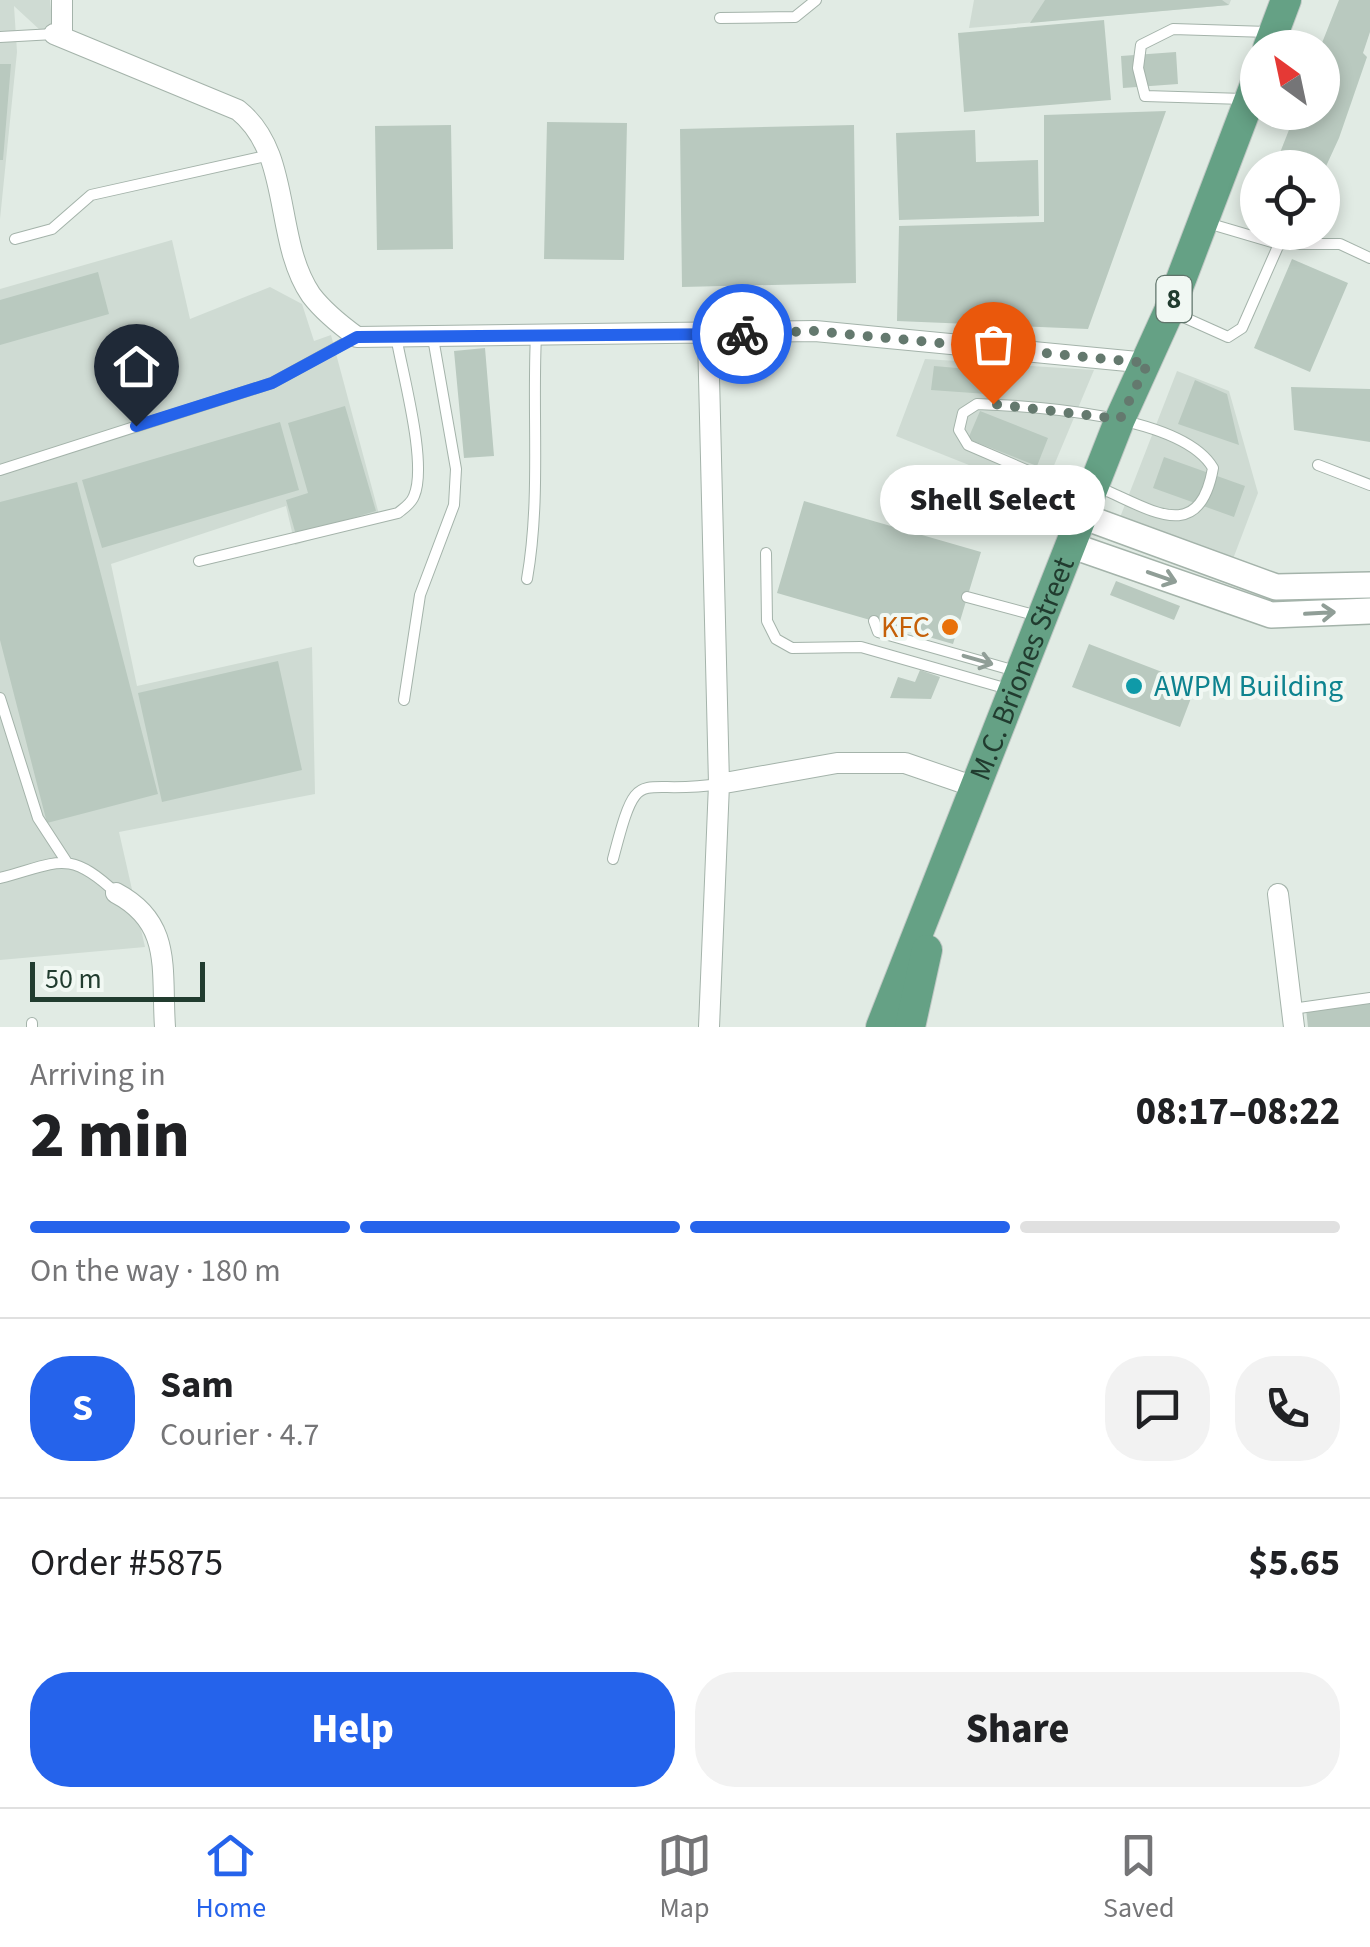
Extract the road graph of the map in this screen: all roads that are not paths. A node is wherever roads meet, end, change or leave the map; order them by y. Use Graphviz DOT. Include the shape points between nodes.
graph roads {
  1 [pos="62,0"];
  2 [pos="816,0"];
  3 [pos="1286,0"];
  4 [pos="720,18"];
  5 [pos="1275,30"];
  6 [pos="58,34"];
  7 [pos="0,36"];
  8 [pos="1240,36"];
  9 [pos="1240,89"];
  10 [pos="1240,123"];
  11 [pos="270,155"];
  12 [pos="1203,221"];
  13 [pos="1240,232"];
  14 [pos="16,239"];
  15 [pos="1340,244"];
  16 [pos="1276,250"];
  17 [pos="1370,258"];
  18 [pos="1169,311"];
  19 [pos="536,334"];
  20 [pos="396,335"];
  21 [pos="708,336"];
  22 [pos="357,337"];
  23 [pos="433,338"];
  24 [pos="1148,363"];
  25 [pos="1120,419"];
  26 [pos="1318,465"];
  27 [pos="0,470"];
  28 [pos="1370,485"];
  29 [pos="1088,500"];
  30 [pos="1070,546"];
  31 [pos="766,553"];
  32 [pos="200,562"];
  33 [pos="527,579"];
  34 [pos="1370,585"];
  35 [pos="968,596"];
  36 [pos="1370,611"];
  37 [pos="1043,618"];
  38 [pos="874,621"];
  39 [pos="1019,682"];
  40 [pos="0,698"];
  41 [pos="404,700"];
  42 [pos="719,784"];
  43 [pos="978,788"];
  44 [pos="613,859"];
  45 [pos="66,861"];
  46 [pos="946,870"];
  47 [pos="0,878"];
  48 [pos="116,893"];
  49 [pos="1278,894"];
  50 [pos="1370,998"];
  51 [pos="1293,1018"];
  52 [pos="883,1026"];
  53 [pos="165,1027"];
  54 [pos="709,1027"];
  1 -- 6 [label="street"];
  2 -- 4 [label="lane" via="795,17"];
  3 -- 5 [label="main road"];
  6 -- 7 [label="lane"];
  6 -- 11 [label="street" via="238,110 257,125"];
  8 -- 9 [label="lane" via="1174,29 1140,45 1138,68 1144,96"];
  10 -- 12 [label="main road, M.C. Briones Street / 8"];
  11 -- 14 [label="lane" via="91,195 52,228"];
  11 -- 22 [label="street" via="296,264 330,318"];
  12 -- 13 [label="lane"];
  12 -- 18 [label="main road, M.C. Briones Street / 8"];
  15 -- 17 [label="lane"];
  16 -- 18 [label="lane" via="1242,328 1228,337"];
  18 -- 24 [label="main road, M.C. Briones Street / 8"];
  19 -- 21 [label="street"];
  19 -- 23 [label="street"];
  19 -- 33 [label="lane" via="536,522"];
  20 -- 22 [label="street"];
  20 -- 23 [label="street"];
  20 -- 32 [label="lane" via="416,452 416,494 409,505"];
  21 -- 24 [label="street" via="814,331"];
  21 -- 42 [label="street"];
  22 -- 27 [label="lane" via="272,383"];
  23 -- 41 [label="lane" via="456,469 454,504 420,595"];
  24 -- 25 [label="main road, M.C. Briones Street / 8"];
  25 -- 29 [label="main road, M.C. Briones Street / 8"];
  25 -- 29 [label="lane" via="1206,455 1214,468 1204,503 1180,516"];
  25 -- 29 [label="lane" via="977,404 960,421 968,445"];
  26 -- 28 [label="lane"];
  29 -- 30 [label="main road, M.C. Briones Street / 8"];
  29 -- 34 [label="street" via="1276,587"];
  30 -- 36 [label="street, one-way" via="1271,615"];
  30 -- 37 [label="main road, M.C. Briones Street / 8"];
  31 -- 39 [label="lane" via="767,621 776,639 792,648 861,646"];
  35 -- 37 [label="lane"];
  37 -- 39 [label="main road, M.C. Briones Street / 8"];
  38 -- 39 [label="lane, one-way" via="878,632"];
  39 -- 43 [label="main road, M.C. Briones Street / 8"];
  40 -- 45 [label="lane" via="38,818"];
  42 -- 43 [label="street" via="837,764 905,764"];
  42 -- 44 [label="lane" via="636,790"];
  42 -- 54 [label="street"];
  43 -- 46 [label="main road, M.C. Briones Street / 8"];
  45 -- 47 [label="lane"];
  45 -- 48 [label="lane" via="87,866"];
  46 -- 52 [label="main road, M.C. Briones Street / 8"];
  46 -- 52 [label="main road, M.C. Briones Street / 8"];
  48 -- 53 [label="street" via="141,906 159,933"];
  49 -- 51 [label="street"];
  50 -- 51 [label="lane"];
}
